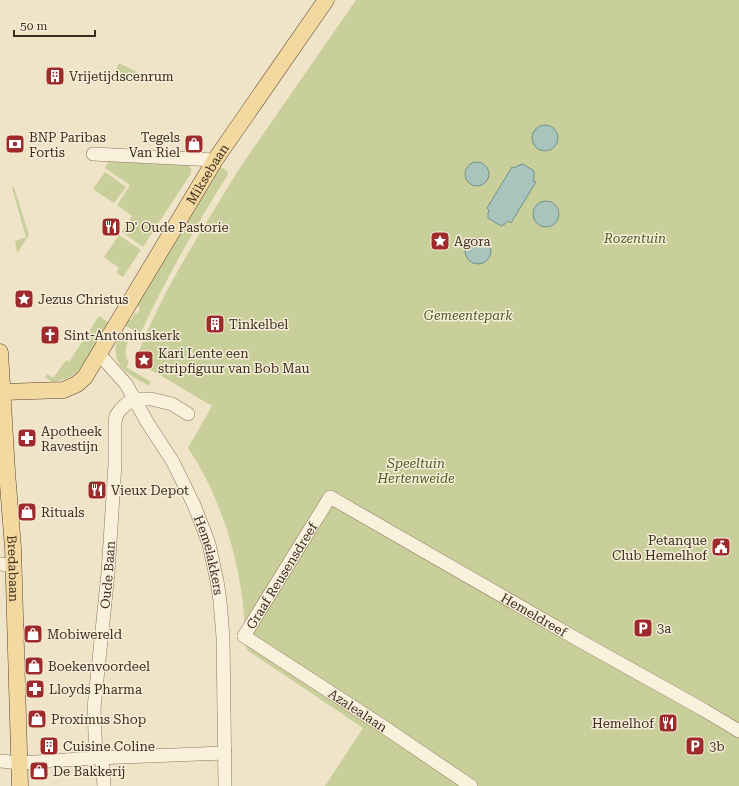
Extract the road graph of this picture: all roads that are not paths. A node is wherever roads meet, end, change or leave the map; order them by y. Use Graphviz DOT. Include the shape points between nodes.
graph roads {
  1 [pos="326,0"];
  2 [pos="93,154"];
  3 [pos="215,160"];
  4 [pos="0,352"];
  5 [pos="99,354"];
  6 [pos="1,392"];
  7 [pos="134,399"];
  8 [pos="188,414"];
  9 [pos="330,496"];
  10 [pos="7,565"];
  11 [pos="244,636"];
  12 [pos="223,637"];
  13 [pos="739,731"];
  14 [pos="225,753"];
  15 [pos="99,758"];
  16 [pos="0,761"];
  17 [pos="20,763"];
  18 [pos="20,786"];
  19 [pos="104,786"];
  20 [pos="225,786"];
  21 [pos="471,786"];
  1 -- 3 [label="main road, Miksebaan"];
  2 -- 3 [label="street"];
  3 -- 5 [label="main road, Miksebaan"];
  4 -- 6 [label="main road, Bredabaan"];
  5 -- 6 [label="main road, Miksebaan" via="85,377 64,390"];
  5 -- 7 [label="street, Hemelakkers" via="126,384"];
  6 -- 10 [label="main road, Bredabaan"];
  7 -- 8 [label="street" via="151,399 172,404"];
  7 -- 12 [label="street, Hemelakkers" via="173,462 203,528 217,581"];
  7 -- 15 [label="street, Oude Baan" via="120,410 115,423 115,469 108,573 94,708"];
  9 -- 11 [label="street, Graaf Reusensdreef"];
  9 -- 13 [label="street, Hemeldreef"];
  10 -- 17 [label="main road, Bredabaan"];
  11 -- 12 [label="street, Graaf Reusensdreef"];
  11 -- 21 [label="street, Azalealaan"];
  12 -- 14 [label="street, Hemelakkers"];
  14 -- 15 [label="street"];
  14 -- 20 [label="street, Hemelakkers"];
  15 -- 17 [label="street"];
  15 -- 19 [label="street, Oude Baan"];
  16 -- 17 [label="street"];
  17 -- 18 [label="main road, Bredabaan"];
}
